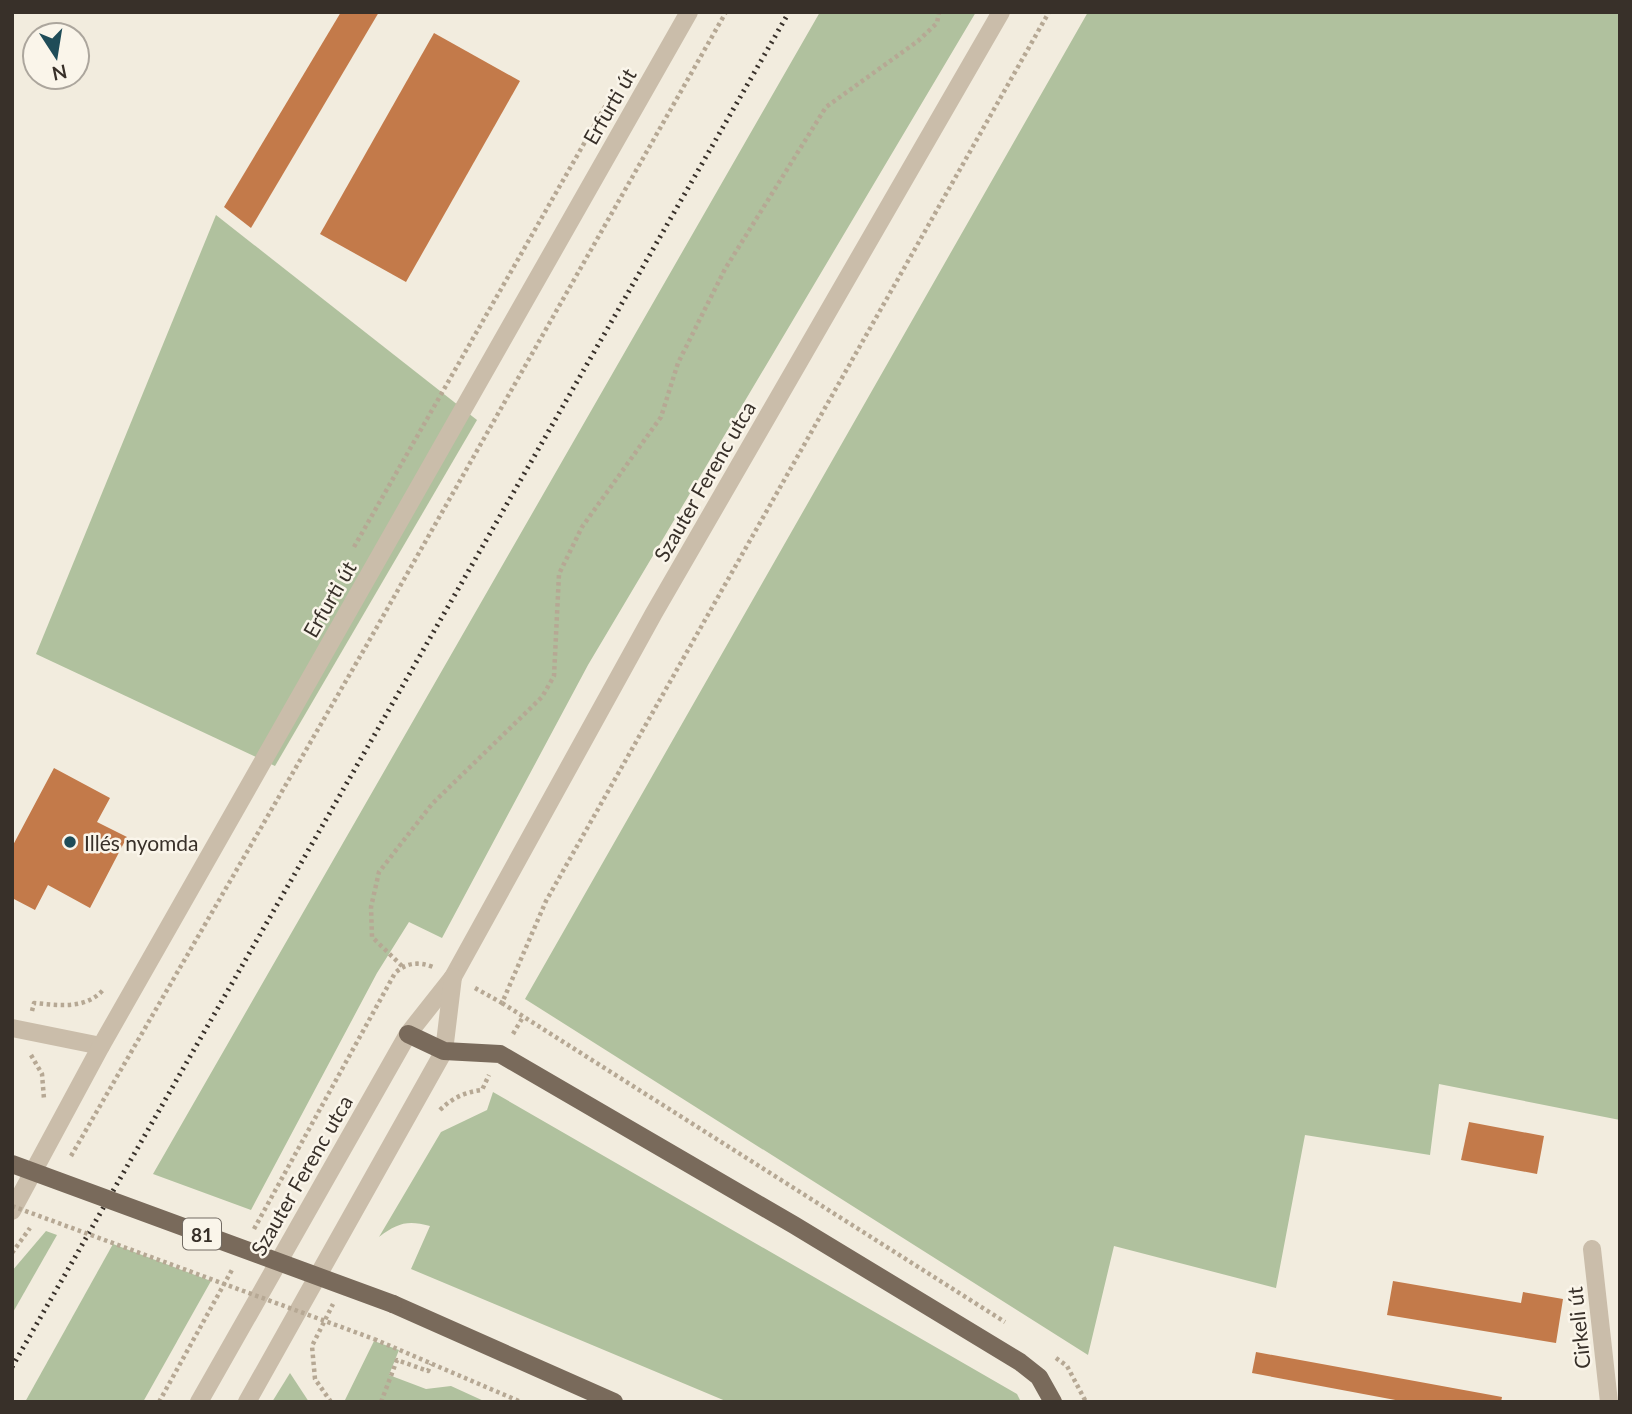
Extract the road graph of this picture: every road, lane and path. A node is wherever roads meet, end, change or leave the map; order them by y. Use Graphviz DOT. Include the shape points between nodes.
graph roads {
  1 [pos="689,12"];
  2 [pos="726,12"];
  3 [pos="939,12"];
  4 [pos="1001,12"];
  5 [pos="1049,12"];
  6 [pos="611,96"];
  7 [pos="349,556"];
  8 [pos="402,966"];
  9 [pos="453,977"];
  10 [pos="109,982"];
  11 [pos="502,1003"];
  12 [pos="523,1017"];
  13 [pos="19,1029"];
  14 [pos="408,1034"];
  15 [pos="101,1046"];
  16 [pos="444,1051"];
  17 [pos="500,1054"];
  18 [pos="43,1105"];
  19 [pos="435,1114"];
  20 [pos="68,1163"];
  21 [pos="12,1164"];
  22 [pos="12,1208"];
  23 [pos="41,1209"];
  24 [pos="253,1231"];
  25 [pos="1592,1249"];
  26 [pos="12,1253"];
  27 [pos="233,1267"];
  28 [pos="337,1297"];
  29 [pos="1014,1328"];
  30 [pos="1046,1350"];
  31 [pos="431,1364"];
  32 [pos="159,1402"];
  33 [pos="199,1402"];
  34 [pos="247,1402"];
  35 [pos="331,1402"];
  36 [pos="381,1402"];
  37 [pos="521,1402"];
  38 [pos="614,1402"];
  39 [pos="1053,1402"];
  40 [pos="1086,1402"];
  41 [pos="1609,1402"];
  1 -- 15 [label="street, Erfurti út"];
  2 -- 20 [label="path"];
  3 -- 8 [label="path" via="937,23 918,41 826,107 725,268 678,363 662,417 582,527 559,574 554,676 542,697 432,804 379,872 370,907 372,937"];
  4 -- 9 [label="street, Szauter Ferenc utca" via="660,601"];
  5 -- 11 [label="path" via="546,901"];
  6 -- 7 [label="path"];
  8 -- 9 [label="path" via="415,962 429,965"];
  8 -- 24 [label="path"];
  9 -- 11 [label="path"];
  9 -- 14 [label="street, Szauter Ferenc utca"];
  9 -- 16 [label="street, Szauter Ferenc utca"];
  10 -- 13 [label="path" via="88,1002 34,1003"];
  11 -- 12 [label="path"];
  12 -- 17 [label="path"];
  12 -- 29 [label="path"];
  13 -- 15 [label="street"];
  13 -- 18 [label="path" via="42,1074"];
  14 -- 16 [label="main road"];
  14 -- 33 [label="street, Szauter Ferenc utca"];
  15 -- 22 [label="street, Erfurti út"];
  16 -- 17 [label="main road"];
  16 -- 34 [label="street, Szauter Ferenc utca"];
  17 -- 19 [label="path" via="482,1090 448,1101"];
  17 -- 39 [label="main road" via="1020,1362 1039,1377"];
  21 -- 38 [label="main road, 81, bridge" via="393,1304"];
  22 -- 31 [label="path, bridge" via="374,1339"];
  23 -- 26 [label="path"];
  25 -- 41 [label="street, Cirkeli út"];
  27 -- 32 [label="path"];
  28 -- 35 [label="path" via="312,1346 314,1379"];
  30 -- 40 [label="path" via="1067,1366"];
  31 -- 36 [label="path" via="428,1371 397,1360"];
  31 -- 37 [label="path"];
}
